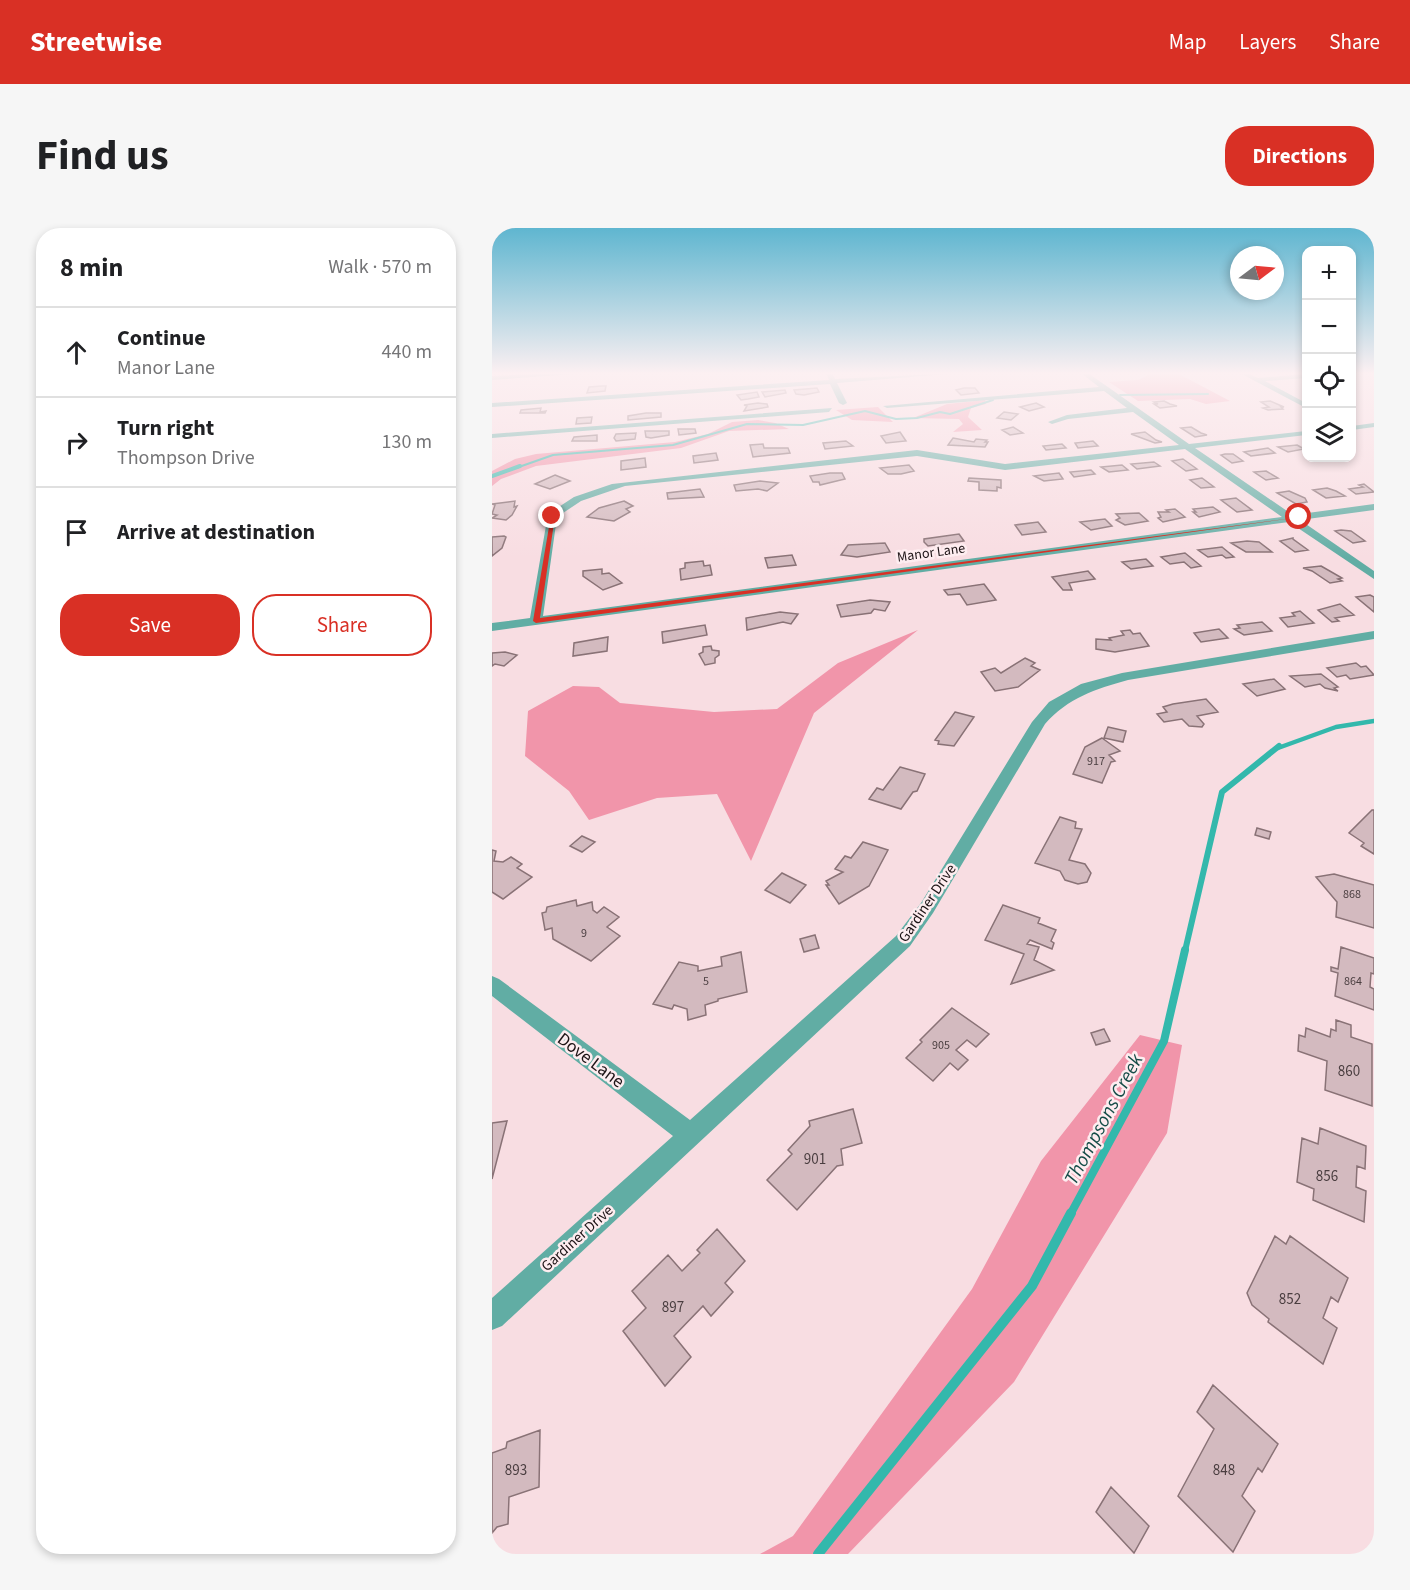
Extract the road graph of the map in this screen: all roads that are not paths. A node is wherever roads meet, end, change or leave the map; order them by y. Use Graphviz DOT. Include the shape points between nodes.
graph roads {
  1 [pos="1171,435"];
  2 [pos="1289,435"];
  3 [pos="1187,446"];
  4 [pos="1374,507"];
  5 [pos="1291,518"];
  6 [pos="1374,576"];
  7 [pos="536,621"];
  8 [pos="492,627"];
  9 [pos="1374,635"];
  10 [pos="492,985"];
  11 [pos="691,1135"];
  12 [pos="492,1316"];
  1 -- 3 [label="street"];
  2 -- 3 [label="street"];
  3 -- 5 [label="street"];
  3 -- 7 [label="street" via="1005,466 939,454 898,454 625,483 597,490 564,504 552,516"];
  4 -- 5 [label="street, Manor Lane"];
  5 -- 6 [label="street"];
  5 -- 7 [label="street, Manor Lane"];
  7 -- 8 [label="street, Manor Lane"];
  9 -- 11 [label="street, Gardiner Drive" via="1127,676 1086,687 1054,705 1039,722 903,941"];
  10 -- 11 [label="street, Dove Lane"];
  11 -- 12 [label="street, Gardiner Drive"];
}
